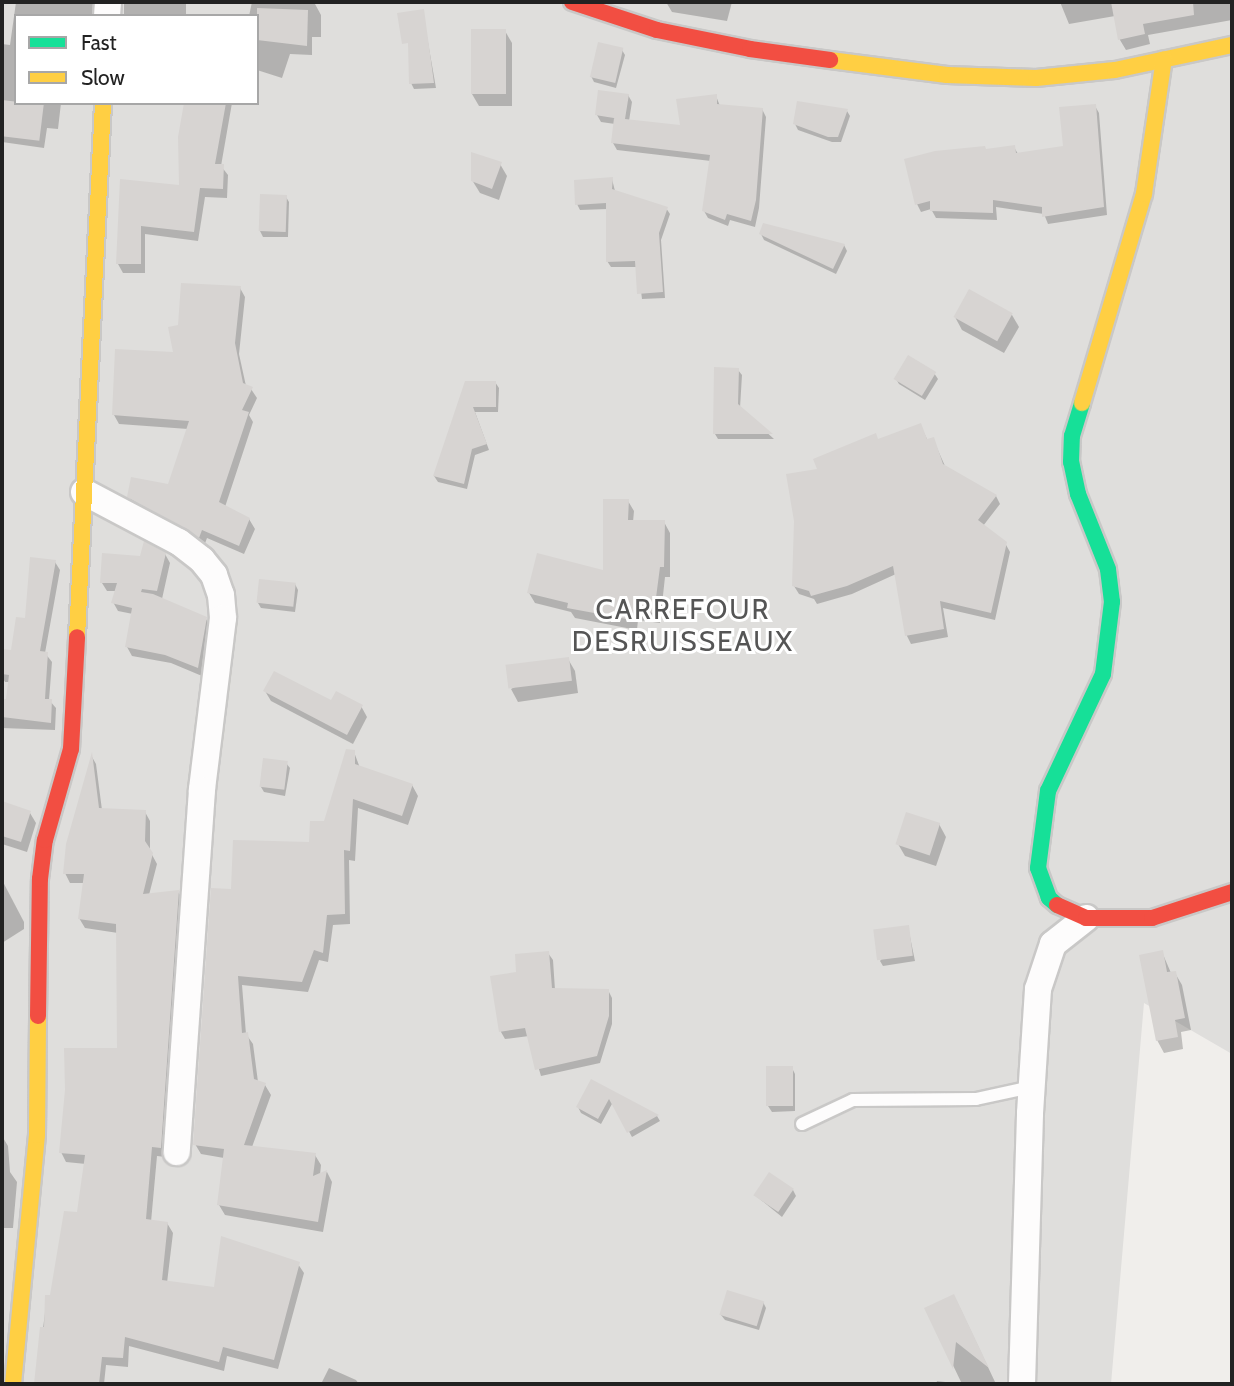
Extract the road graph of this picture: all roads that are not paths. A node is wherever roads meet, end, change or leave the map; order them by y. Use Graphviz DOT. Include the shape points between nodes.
graph roads {
  1 [pos="572,2"];
  2 [pos="1232,45"];
  3 [pos="1164,59"];
  4 [pos="103,105"];
  5 [pos="84,492"];
  6 [pos="1232,892"];
  7 [pos="1086,918"];
  8 [pos="1031,1087"];
  9 [pos="802,1124"];
  10 [pos="177,1152"];
  11 [pos="13,1384"];
  12 [pos="1022,1384"];
  1 -- 3 [label="street" via="657,30 750,49 947,75 1036,78 1115,70"];
  2 -- 3 [label="street"];
  3 -- 7 [label="street" via="1144,194 1072,436 1071,462 1078,494 1108,569 1112,602 1102,674 1048,791 1038,868 1049,898"];
  4 -- 5 [label="street"];
  5 -- 10 [label="street" via="202,559 221,595 223,618 202,790"];
  5 -- 11 [label="street" via="71,749 45,840 40,879 37,1135"];
  6 -- 7 [label="street" via="1152,918"];
  7 -- 8 [label="street" via="1053,944 1044,965 1034,1023"];
  8 -- 9 [label="lane" via="976,1099 853,1100"];
  8 -- 12 [label="street"];
}
